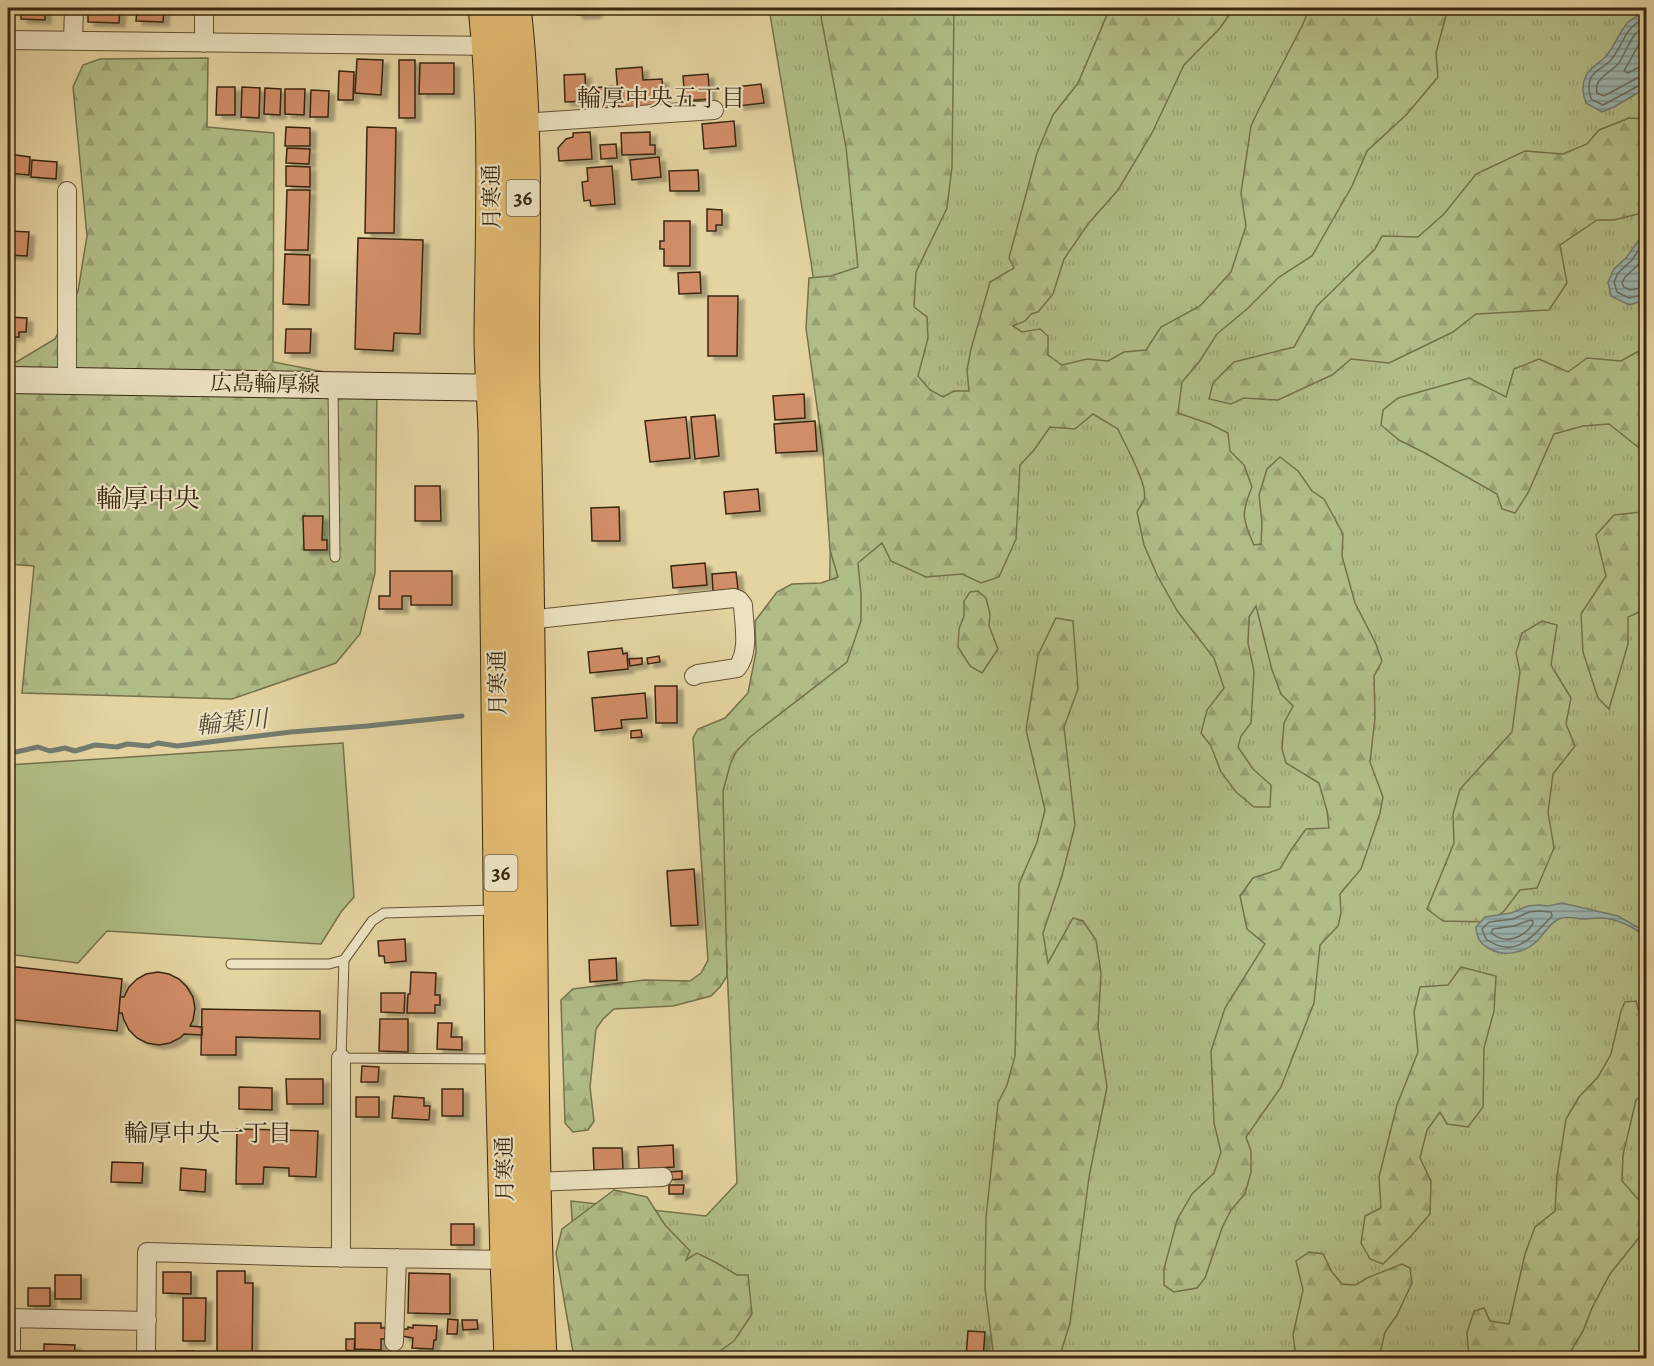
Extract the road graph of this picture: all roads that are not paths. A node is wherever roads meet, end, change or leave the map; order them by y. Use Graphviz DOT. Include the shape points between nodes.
graph roads {
  1 [pos="74,8"];
  2 [pos="204,8"];
  3 [pos="485,8"];
  4 [pos="514,8"];
  5 [pos="8,40"];
  6 [pos="73,41"];
  7 [pos="204,43"];
  8 [pos="504,46"];
  9 [pos="714,110"];
  10 [pos="522,123"];
  11 [pos="67,191"];
  12 [pos="8,380"];
  13 [pos="67,382"];
  14 [pos="333,385"];
  15 [pos="509,388"];
  16 [pos="335,556"];
  17 [pos="527,620"];
  18 [pos="694,676"];
  19 [pos="516,910"];
  20 [pos="344,960"];
  21 [pos="231,964"];
  22 [pos="341,1058"];
  23 [pos="517,1058"];
  24 [pos="663,1177"];
  25 [pos="533,1182"];
  26 [pos="340,1258"];
  27 [pos="397,1258"];
  28 [pos="521,1261"];
  29 [pos="9,1318"];
  30 [pos="147,1321"];
  31 [pos="394,1342"];
  32 [pos="11,1359"];
  33 [pos="146,1359"];
  34 [pos="511,1359"];
  35 [pos="540,1359"];
  1 -- 6 [label="street"];
  2 -- 7 [label="street"];
  3 -- 8 [label="highway, 月寒通 / 36"];
  4 -- 8 [label="highway, 月寒通 / 36"];
  5 -- 6 [label="street"];
  6 -- 7 [label="street"];
  7 -- 8 [label="street"];
  8 -- 10 [label="highway, 月寒通 / 36"];
  8 -- 15 [label="highway, 月寒通 / 36" via="494,202 491,338"];
  9 -- 10 [label="street"];
  10 -- 15 [label="highway, 月寒通 / 36"];
  11 -- 13 [label="street"];
  12 -- 13 [label="street, 広島輪厚線"];
  13 -- 14 [label="street, 広島輪厚線"];
  14 -- 15 [label="street, 広島輪厚線"];
  14 -- 16 [label="lane"];
  15 -- 17 [label="highway, 月寒通 / 36"];
  15 -- 19 [label="highway, 月寒通 / 36"];
  17 -- 18 [label="street" via="739,600 743,605 742,662 737,668"];
  17 -- 19 [label="highway, 月寒通 / 36"];
  19 -- 20 [label="lane" via="384,913 372,921"];
  19 -- 23 [label="highway, 月寒通 / 36"];
  20 -- 21 [label="lane" via="329,964"];
  20 -- 22 [label="lane"];
  22 -- 23 [label="lane"];
  22 -- 26 [label="street"];
  23 -- 25 [label="highway, 月寒通 / 36"];
  23 -- 28 [label="highway, 月寒通 / 36"];
  24 -- 25 [label="street"];
  25 -- 28 [label="highway, 月寒通 / 36"];
  26 -- 27 [label="street"];
  26 -- 30 [label="street" via="147,1252"];
  27 -- 28 [label="street"];
  27 -- 31 [label="street"];
  28 -- 34 [label="highway, 月寒通 / 36"];
  28 -- 35 [label="highway, 月寒通 / 36"];
  29 -- 30 [label="street"];
  29 -- 32 [label="street"];
  30 -- 33 [label="street"];
}
